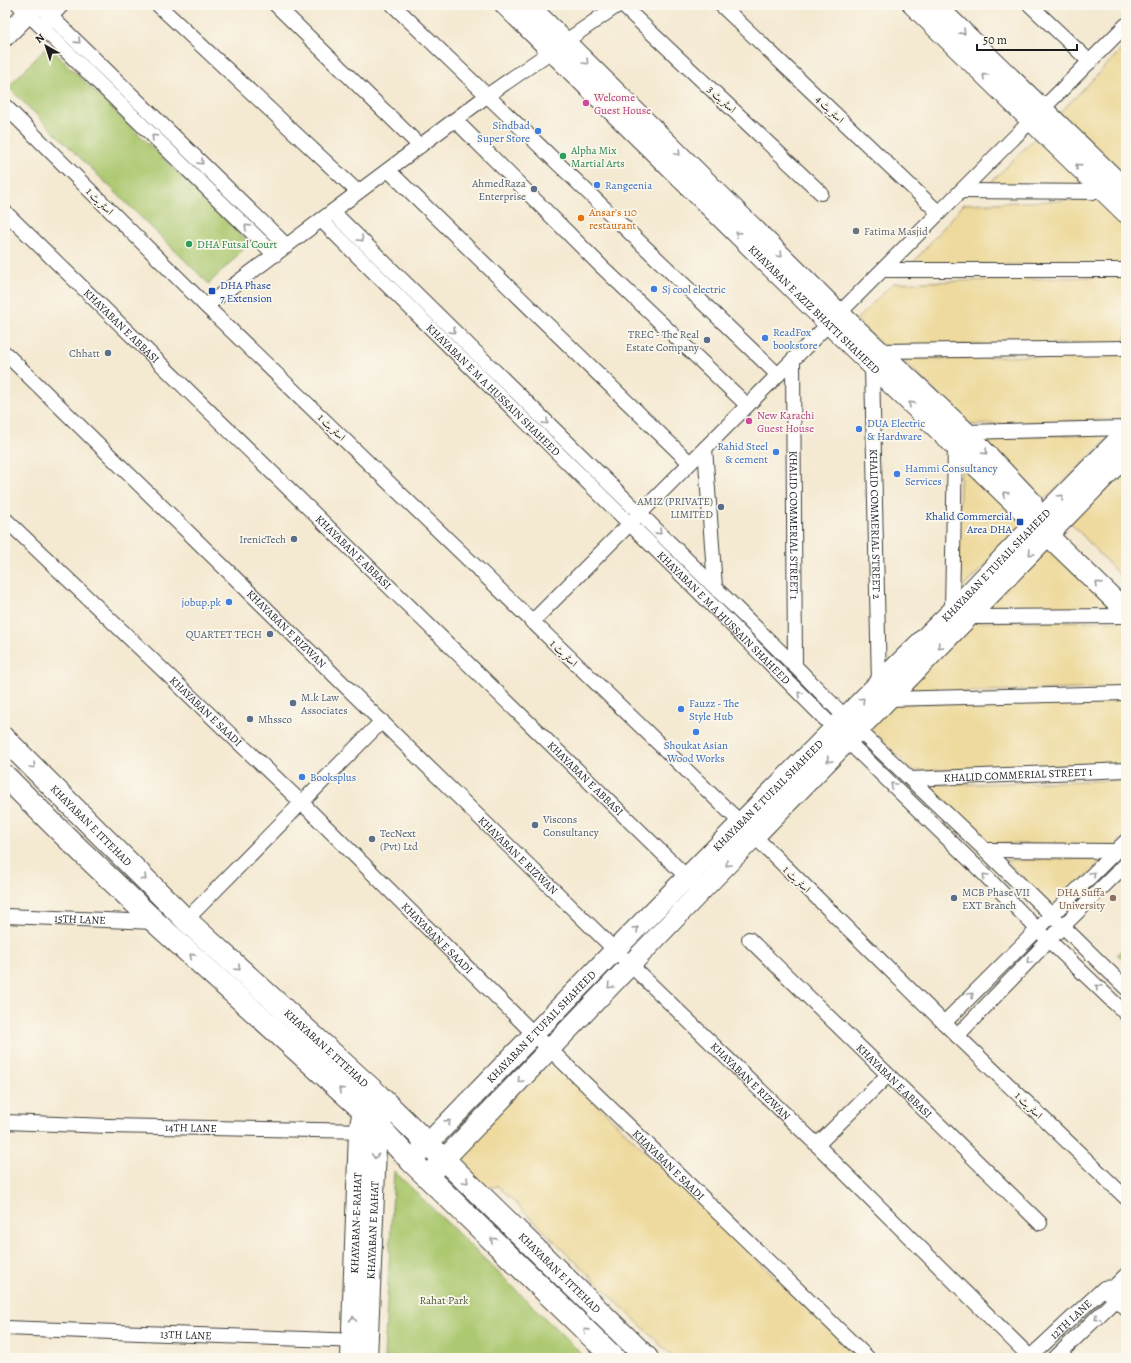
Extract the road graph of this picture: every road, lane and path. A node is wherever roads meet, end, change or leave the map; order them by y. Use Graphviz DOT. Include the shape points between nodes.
graph roads {
  1 [pos="62,5"];
  2 [pos="158,5"];
  3 [pos="276,5"];
  4 [pos="393,5"];
  5 [pos="505,5"];
  6 [pos="528,5"];
  7 [pos="618,5"];
  8 [pos="622,5"];
  9 [pos="721,5"];
  10 [pos="913,5"];
  11 [pos="935,5"];
  12 [pos="1030,5"];
  13 [pos="33,11"];
  14 [pos="5,18"];
  15 [pos="1126,25"];
  16 [pos="5,36"];
  17 [pos="559,46"];
  18 [pos="1090,62"];
  19 [pos="488,95"];
  20 [pos="5,106"];
  21 [pos="1036,115"];
  22 [pos="455,120"];
  23 [pos="420,146"];
  24 [pos="388,170"];
  25 [pos="1126,190"];
  26 [pos="961,191"];
  27 [pos="358,192"];
  28 [pos="821,192"];
  29 [pos="1104,192"];
  30 [pos="5,212"];
  31 [pos="939,212"];
  32 [pos="1126,213"];
  33 [pos="327,216"];
  34 [pos="287,246"];
  35 [pos="275,254"];
  36 [pos="883,270"];
  37 [pos="1126,270"];
  38 [pos="206,306"];
  39 [pos="834,319"];
  40 [pos="1126,348"];
  41 [pos="5,353"];
  42 [pos="876,359"];
  43 [pos="793,360"];
  44 [pos="778,374"];
  45 [pos="747,405"];
  46 [pos="1126,428"];
  47 [pos="1126,432"];
  48 [pos="960,439"];
  49 [pos="704,448"];
  50 [pos="1126,455"];
  51 [pos="690,463"];
  52 [pos="5,519"];
  53 [pos="634,519"];
  54 [pos="1046,525"];
  55 [pos="715,587"];
  56 [pos="1126,592"];
  57 [pos="1126,612"];
  58 [pos="960,614"];
  59 [pos="1126,616"];
  60 [pos="532,622"];
  61 [pos="795,666"];
  62 [pos="884,691"];
  63 [pos="1126,693"];
  64 [pos="382,721"];
  65 [pos="847,729"];
  66 [pos="5,739"];
  67 [pos="1126,770"];
  68 [pos="5,776"];
  69 [pos="910,779"];
  70 [pos="302,803"];
  71 [pos="745,832"];
  72 [pos="1121,846"];
  73 [pos="985,850"];
  74 [pos="1126,864"];
  75 [pos="696,882"];
  76 [pos="1051,915"];
  77 [pos="5,916"];
  78 [pos="186,920"];
  79 [pos="155,922"];
  80 [pos="1063,927"];
  81 [pos="1038,929"];
  82 [pos="749,939"];
  83 [pos="1049,940"];
  84 [pos="615,950"];
  85 [pos="630,965"];
  86 [pos="1126,988"];
  87 [pos="1126,1014"];
  88 [pos="944,1023"];
  89 [pos="534,1034"];
  90 [pos="957,1036"];
  91 [pos="550,1049"];
  92 [pos="888,1074"];
  93 [pos="385,1102"];
  94 [pos="5,1122"];
  95 [pos="369,1124"];
  96 [pos="428,1142"];
  97 [pos="817,1145"];
  98 [pos="444,1158"];
  99 [pos="411,1160"];
  100 [pos="428,1176"];
  101 [pos="1126,1198"];
  102 [pos="1040,1223"];
  103 [pos="1115,1287"];
  104 [pos="1126,1309"];
  105 [pos="5,1328"];
  106 [pos="360,1350"];
  107 [pos="614,1358"];
  108 [pos="646,1358"];
  109 [pos="868,1358"];
  110 [pos="1030,1358"];
  111 [pos="1055,1358"];
  1 -- 13 [label="street"];
  2 -- 27 [label="street"];
  3 -- 23 [label="street"];
  4 -- 19 [label="street"];
  5 -- 17 [label="street, KHAYABAN E AZIZ BHATTI SHAHEED"];
  6 -- 17 [label="street, KHAYABAN E AZIZ BHATTI SHAHEED"];
  7 -- 17 [label="street"];
  8 -- 28 [label="street, اسٹریٹ 3"];
  9 -- 31 [label="street, اسٹریٹ 4"];
  21 -- 10 [label="street, one-way"];
  11 -- 21 [label="street, one-way"];
  12 -- 18 [label="street"];
  13 -- 14 [label="street"];
  13 -- 16 [label="street"];
  13 -- 34 [label="street, one-way"];
  35 -- 13 [label="street, one-way"];
  15 -- 18 [label="street"];
  17 -- 19 [label="street"];
  17 -- 39 [label="street, KHAYABAN E AZIZ BHATTI SHAHEED"];
  18 -- 21 [label="street"];
  19 -- 22 [label="street"];
  19 -- 44 [label="street"];
  20 -- 38 [label="street, اسٹریٹ 1"];
  21 -- 25 [label="street"];
  21 -- 26 [label="street"];
  29 -- 21 [label="street, one-way"];
  22 -- 23 [label="street"];
  22 -- 45 [label="street" via="600,265"];
  23 -- 24 [label="street"];
  24 -- 27 [label="street"];
  24 -- 51 [label="street"];
  26 -- 29 [label="street"];
  26 -- 31 [label="street"];
  27 -- 33 [label="street"];
  29 -- 32 [label="street"];
  30 -- 75 [label="street, KHAYABAN E ABBASI"];
  31 -- 36 [label="street"];
  33 -- 34 [label="street"];
  33 -- 53 [label="street, KHAYABAN E M A HUSSAIN SHAHEED"];
  34 -- 35 [label="street"];
  35 -- 38 [label="street"];
  36 -- 37 [label="street"];
  36 -- 39 [label="street"];
  38 -- 60 [label="street, اسٹریٹ 1"];
  39 -- 42 [label="street, KHAYABAN E AZIZ BHATTI SHAHEED"];
  39 -- 43 [label="street"];
  40 -- 42 [label="street"];
  41 -- 64 [label="street, KHAYABAN E RIZWAN"];
  42 -- 48 [label="street, KHAYABAN E AZIZ BHATTI SHAHEED"];
  42 -- 62 [label="street, KHALID COMMERIAL STREET 2"];
  43 -- 44 [label="street"];
  43 -- 61 [label="street, KHALID COMMERIAL STREET 1"];
  44 -- 45 [label="street"];
  45 -- 49 [label="street"];
  46 -- 48 [label="street"];
  54 -- 47 [label="street, KHAYABAN E TUFAIL SHAHEED, one-way"];
  48 -- 54 [label="street, KHAYABAN E AZIZ BHATTI SHAHEED"];
  48 -- 58 [label="street"];
  49 -- 51 [label="street"];
  49 -- 55 [label="street"];
  50 -- 54 [label="street, KHAYABAN E TUFAIL SHAHEED"];
  51 -- 53 [label="street"];
  52 -- 70 [label="street, KHAYABAN E SAADI"];
  53 -- 55 [label="street, KHAYABAN E M A HUSSAIN SHAHEED, one-way"];
  53 -- 60 [label="street"];
  65 -- 53 [label="street, KHAYABAN E M A HUSSAIN SHAHEED, one-way"];
  54 -- 56 [label="street, KHAYABAN E AZIZ BHATTI SHAHEED"];
  57 -- 54 [label="street, KHAYABAN E AZIZ BHATTI SHAHEED, one-way"];
  54 -- 58 [label="street, KHAYABAN E TUFAIL SHAHEED"];
  55 -- 61 [label="street, KHAYABAN E M A HUSSAIN SHAHEED"];
  58 -- 59 [label="street"];
  58 -- 62 [label="street, KHAYABAN E TUFAIL SHAHEED"];
  60 -- 71 [label="street, اسٹریٹ 1"];
  61 -- 65 [label="street, KHAYABAN E M A HUSSAIN SHAHEED"];
  62 -- 63 [label="street"];
  62 -- 65 [label="street, KHAYABAN E TUFAIL SHAHEED"];
  64 -- 70 [label="street"];
  64 -- 84 [label="street, KHAYABAN E RIZWAN"];
  65 -- 69 [label="street, KHAYABAN E M A HUSSAIN SHAHEED"];
  65 -- 71 [label="street, KHAYABAN E TUFAIL SHAHEED"];
  81 -- 65 [label="street, KHAYABAN E M A HUSSAIN SHAHEED, one-way"];
  66 -- 78 [label="main road, KHAYABAN E ITTEHAD, one-way"];
  67 -- 69 [label="street, KHALID COMMERIAL STREET 1"];
  68 -- 79 [label="main road, KHAYABAN E ITTEHAD"];
  69 -- 73 [label="street, KHAYABAN E M A HUSSAIN SHAHEED"];
  70 -- 78 [label="street"];
  70 -- 89 [label="street, KHAYABAN E SAADI"];
  71 -- 75 [label="street, KHAYABAN E TUFAIL SHAHEED"];
  71 -- 88 [label="street, اسٹریٹ 1"];
  72 -- 73 [label="street"];
  76 -- 72 [label="street, one-way"];
  73 -- 76 [label="street, KHAYABAN E M A HUSSAIN SHAHEED"];
  74 -- 80 [label="street"];
  84 -- 75 [label="street, KHAYABAN E TUFAIL SHAHEED, one-way"];
  75 -- 85 [label="street, KHAYABAN E TUFAIL SHAHEED"];
  76 -- 80 [label="street, KHAYABAN E M A HUSSAIN SHAHEED"];
  76 -- 81 [label="street"];
  77 -- 79 [label="street, 15TH LANE"];
  78 -- 93 [label="main road, KHAYABAN E ITTEHAD, one-way"];
  95 -- 79 [label="main road, KHAYABAN E ITTEHAD, one-way"];
  80 -- 83 [label="street"];
  80 -- 86 [label="street, KHAYABAN E M A HUSSAIN SHAHEED"];
  81 -- 83 [label="street, KHAYABAN E M A HUSSAIN SHAHEED"];
  88 -- 81 [label="street, one-way"];
  82 -- 92 [label="street, KHAYABAN E ABBASI"];
  87 -- 83 [label="street, KHAYABAN E M A HUSSAIN SHAHEED, one-way"];
  83 -- 90 [label="street, one-way"];
  84 -- 85 [label="street, KHAYABAN E RIZWAN"];
  84 -- 89 [label="street, KHAYABAN E TUFAIL SHAHEED"];
  85 -- 91 [label="street, KHAYABAN E TUFAIL SHAHEED, one-way"];
  85 -- 97 [label="street, KHAYABAN E RIZWAN"];
  88 -- 90 [label="street, اسٹریٹ 1"];
  89 -- 91 [label="street, KHAYABAN E SAADI"];
  96 -- 89 [label="street, KHAYABAN E TUFAIL SHAHEED, one-way"];
  90 -- 101 [label="street, اسٹریٹ 1"];
  91 -- 98 [label="street, KHAYABAN E TUFAIL SHAHEED, one-way"];
  91 -- 109 [label="street, KHAYABAN E SAADI"];
  92 -- 97 [label="street"];
  92 -- 102 [label="street, KHAYABAN E ABBASI"];
  93 -- 95 [label="street"];
  93 -- 96 [label="main road, KHAYABAN E ITTEHAD"];
  94 -- 95 [label="street, 14TH LANE" via="108,1126"];
  95 -- 99 [label="main road, KHAYABAN E ITTEHAD"];
  95 -- 106 [label="street, KHAYABAN E RAHAT"];
  96 -- 98 [label="main road, KHAYABAN E ITTEHAD"];
  96 -- 99 [label="street, KHAYABAN E TUFAIL SHAHEED"];
  97 -- 110 [label="street, KHAYABAN E RIZWAN"];
  98 -- 100 [label="street, KHAYABAN E TUFAIL SHAHEED"];
  98 -- 108 [label="main road, KHAYABAN E ITTEHAD, one-way"];
  99 -- 100 [label="main road, KHAYABAN E ITTEHAD"];
  107 -- 100 [label="main road, KHAYABAN E ITTEHAD, one-way"];
  103 -- 104 [label="street"];
  103 -- 110 [label="street, 12TH LANE"];
  103 -- 111 [label="street, 12TH LANE, one-way"];
  105 -- 106 [label="street, 13TH LANE"];
}
